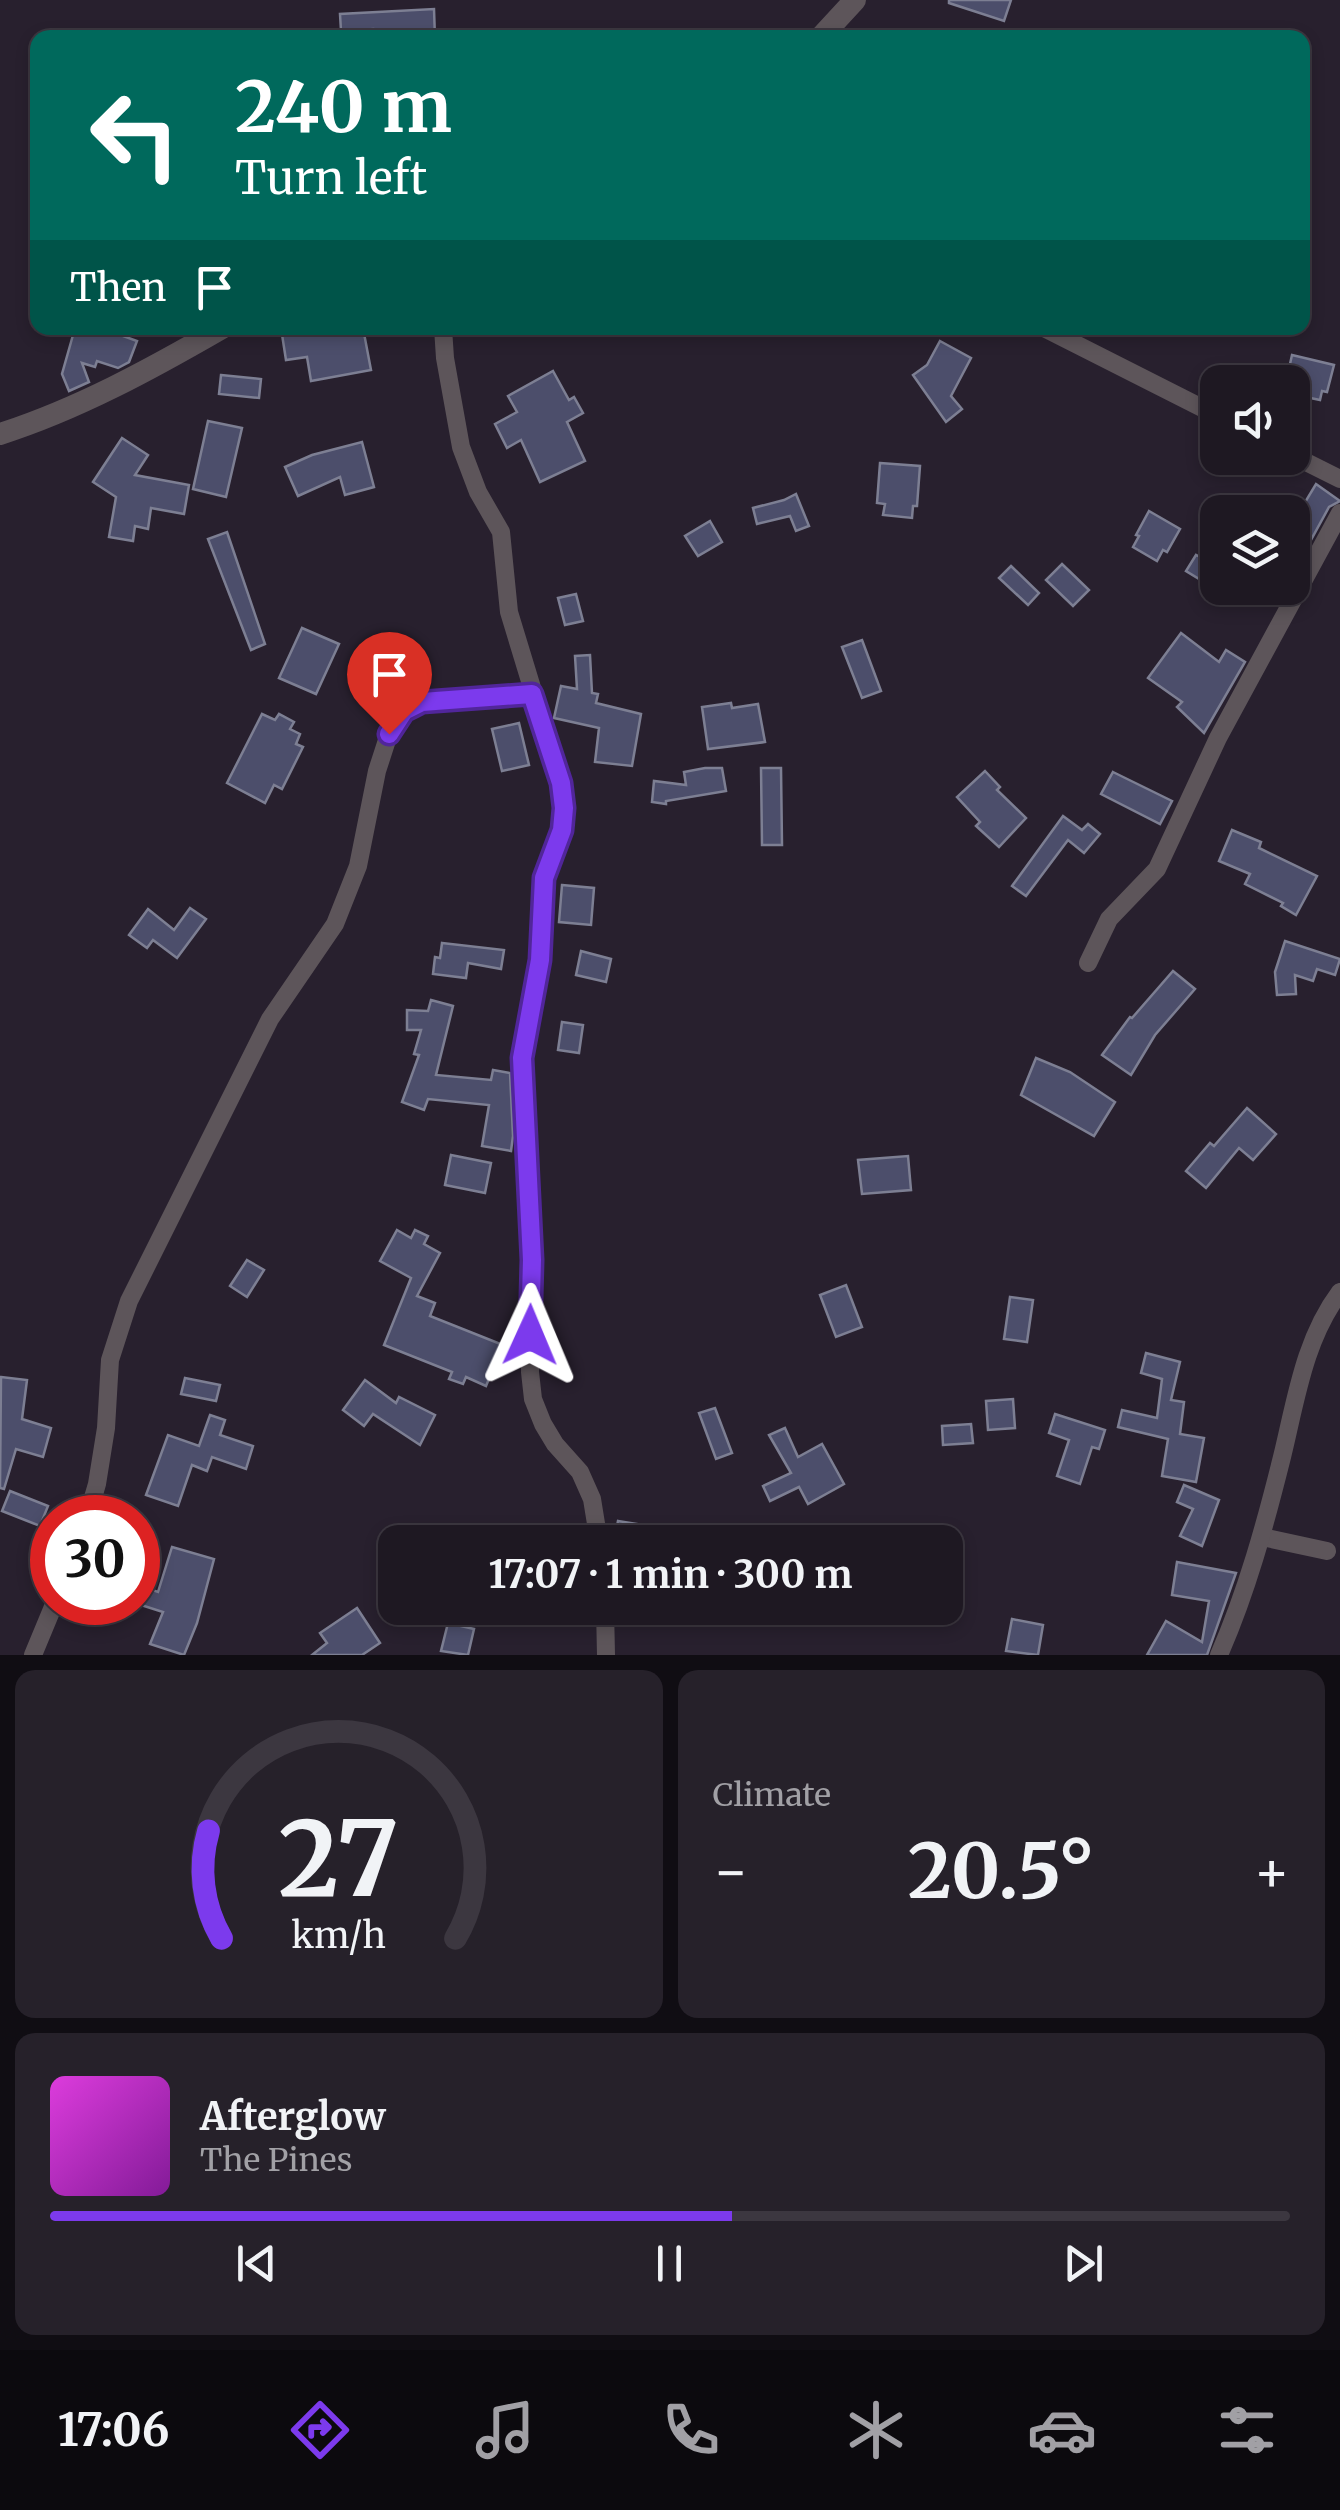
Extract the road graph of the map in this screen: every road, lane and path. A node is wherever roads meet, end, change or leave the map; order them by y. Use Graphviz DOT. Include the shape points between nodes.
graph roads {
  1 [pos="854,0"];
  2 [pos="827,30"];
  3 [pos="209,335"];
  4 [pos="444,335"];
  5 [pos="1058,335"];
  6 [pos="1200,407"];
  7 [pos="0,434"];
  8 [pos="1310,464"];
  9 [pos="1340,479"];
  10 [pos="1340,513"];
  11 [pos="532,694"];
  12 [pos="1088,963"];
  13 [pos="1340,1292"];
  14 [pos="94,1495"];
  15 [pos="596,1525"];
  16 [pos="1262,1537"];
  17 [pos="1327,1551"];
  18 [pos="45,1625"];
  19 [pos="605,1625"];
  20 [pos="33,1655"];
  21 [pos="606,1655"];
  22 [pos="1220,1655"];
  1 -- 2 [label="street"];
  3 -- 7 [label="street" via="105,392"];
  4 -- 11 [label="street" via="461,447 500,532 509,612"];
  5 -- 6 [label="street"];
  8 -- 9 [label="street"];
  10 -- 12 [label="street" via="1218,738 1157,870 1109,920"];
  11 -- 14 [label="street" via="422,702 404,711 389,734 358,866 335,924 270,1020 130,1301 110,1360"];
  11 -- 15 [label="street" via="564,808 544,878 540,960 522,1058 530,1372 543,1424 574,1463"];
  13 -- 16 [label="street" via="1318,1324 1306,1359"];
  16 -- 17 [label="street"];
  16 -- 22 [label="street"];
  18 -- 20 [label="street"];
  19 -- 21 [label="street"];
}
